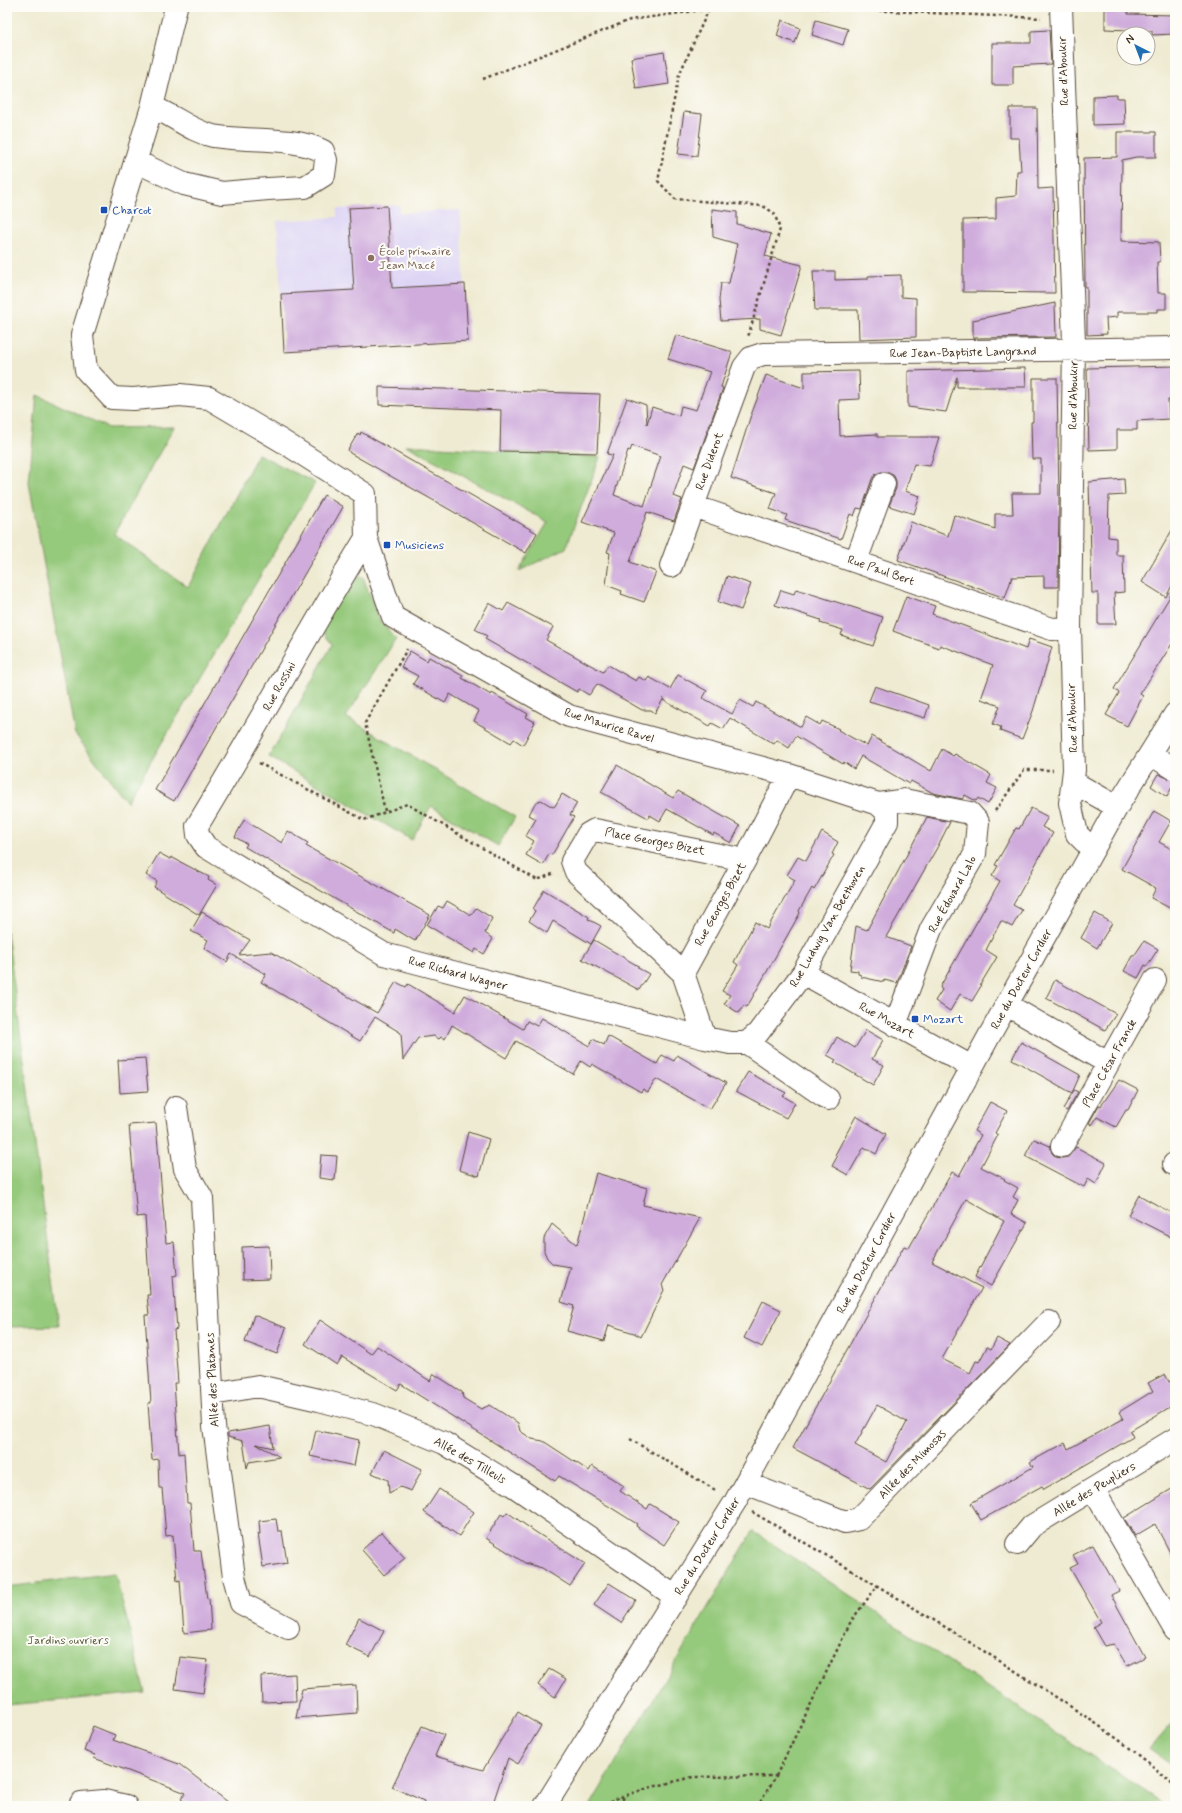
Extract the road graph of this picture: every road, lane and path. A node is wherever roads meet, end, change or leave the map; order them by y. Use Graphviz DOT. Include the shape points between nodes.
graph roads {
  1 [pos="176,7"];
  2 [pos="724,7"];
  3 [pos="801,7"];
  4 [pos="708,9"];
  5 [pos="1061,13"];
  6 [pos="483,79"];
  7 [pos="152,107"];
  8 [pos="135,161"];
  9 [pos="1175,348"];
  10 [pos="1074,350"];
  11 [pos="751,358"];
  12 [pos="884,484"];
  13 [pos="694,506"];
  14 [pos="366,538"];
  15 [pos="856,561"];
  16 [pos="671,566"];
  17 [pos="1070,628"];
  18 [pos="419,630"];
  19 [pos="1175,714"];
  20 [pos="241,754"];
  21 [pos="1150,754"];
  22 [pos="1175,769"];
  23 [pos="1034,770"];
  24 [pos="789,775"];
  25 [pos="1073,782"];
  26 [pos="878,804"];
  27 [pos="1117,807"];
  28 [pos="386,811"];
  29 [pos="978,822"];
  30 [pos="198,835"];
  31 [pos="1094,848"];
  32 [pos="745,860"];
  33 [pos="572,866"];
  34 [pos="683,973"];
  35 [pos="803,973"];
  36 [pos="1156,980"];
  37 [pos="1007,1005"];
  38 [pos="895,1024"];
  39 [pos="705,1038"];
  40 [pos="747,1043"];
  41 [pos="1108,1063"];
  42 [pos="972,1067"];
  43 [pos="828,1099"];
  44 [pos="176,1107"];
  45 [pos="1062,1146"];
  46 [pos="1049,1322"];
  47 [pos="213,1394"];
  48 [pos="630,1439"];
  49 [pos="1175,1439"];
  50 [pos="746,1482"];
  51 [pos="1093,1489"];
  52 [pos="735,1502"];
  53 [pos="1017,1544"];
  54 [pos="878,1585"];
  55 [pos="676,1597"];
  56 [pos="288,1628"];
  57 [pos="1175,1630"];
  58 [pos="776,1776"];
  59 [pos="1175,1786"];
  60 [pos="624,1796"];
  61 [pos="81,1804"];
  62 [pos="126,1806"];
  63 [pos="545,1806"];
  64 [pos="605,1806"];
  65 [pos="621,1806"];
  66 [pos="758,1806"];
  1 -- 7 [label="street"];
  2 -- 4 [label="path"];
  3 -- 5 [label="path"];
  4 -- 6 [label="path" via="630,20"];
  4 -- 11 [label="path" via="679,75 658,181 675,199 763,206 774,213 780,229 745,344"];
  5 -- 10 [label="street, Rue d'Aboukir"];
  7 -- 8 [label="street"];
  7 -- 8 [label="street" via="198,132 241,139 295,143 323,150 326,160 324,175 306,187 222,193 184,184"];
  8 -- 14 [label="street, Rue Maurice Ravel" via="82,335 86,370 112,398 180,395 209,398 282,441 365,494"];
  9 -- 10 [label="street, Rue Jean-Baptiste Langrand"];
  10 -- 11 [label="street, Rue Jean-Baptiste Langrand" via="763,354"];
  10 -- 17 [label="street, Rue d'Aboukir"];
  11 -- 13 [label="street, Rue Diderot" via="744,367"];
  12 -- 15 [label="street"];
  13 -- 15 [label="street, Rue Paul Bert"];
  13 -- 16 [label="street, Rue Diderot"];
  14 -- 18 [label="street, Rue Maurice Ravel" via="393,617"];
  14 -- 20 [label="street, Rue Rossini"];
  15 -- 17 [label="street, Rue Paul Bert" via="1052,629"];
  17 -- 25 [label="street, Rue d'Aboukir"];
  18 -- 24 [label="street, Rue Maurice Ravel" via="570,716"];
  18 -- 28 [label="path" via="364,723"];
  19 -- 21 [label="street, Rue du Docteur Cordier"];
  20 -- 28 [label="path" via="364,820"];
  20 -- 30 [label="street, Rue Rossini" via="197,826"];
  21 -- 22 [label="street"];
  21 -- 27 [label="street, Rue du Docteur Cordier"];
  23 -- 29 [label="path" via="1024,770 993,814"];
  24 -- 26 [label="street, Rue Maurice Ravel"];
  24 -- 32 [label="street, Rue Georges Bizet"];
  25 -- 27 [label="street"];
  25 -- 31 [label="street, Rue d'Aboukir" via="1070,802 1077,834"];
  26 -- 29 [label="street, Rue Maurice Ravel" via="904,800 919,802 970,813"];
  26 -- 35 [label="street, Rue Ludwig Van Beethoven" via="887,812 887,822"];
  27 -- 31 [label="street, Rue du Docteur Cordier"];
  28 -- 33 [label="path" via="407,804 537,880"];
  29 -- 38 [label="street, Rue Édouard Lalo" via="975,854 931,929"];
  30 -- 39 [label="street, Rue Richard Wagner" via="206,847 384,954"];
  31 -- 37 [label="street, Rue du Docteur Cordier"];
  32 -- 33 [label="street, Place Georges Bizet" via="595,830 588,834 572,861"];
  32 -- 34 [label="street, Rue Georges Bizet"];
  33 -- 34 [label="street"];
  34 -- 39 [label="street"];
  35 -- 38 [label="street, Rue Mozart"];
  35 -- 40 [label="street, Rue Ludwig Van Beethoven" via="758,1033"];
  36 -- 41 [label="street, Place César Franck"];
  37 -- 41 [label="street"];
  37 -- 42 [label="street, Rue du Docteur Cordier"];
  38 -- 42 [label="street, Rue Mozart"];
  39 -- 40 [label="street, Rue Richard Wagner" via="730,1043"];
  40 -- 43 [label="street"];
  41 -- 45 [label="street, Place César Franck"];
  42 -- 50 [label="street, Rue du Docteur Cordier"];
  44 -- 47 [label="street, Allée des Platanes" via="185,1169 202,1198"];
  46 -- 50 [label="street, Allée des Mimosas" via="860,1518 844,1522"];
  47 -- 55 [label="street, Allée des Tilleuls" via="258,1386 376,1415 444,1444 517,1488"];
  47 -- 56 [label="street, Allée des Platanes" via="214,1426 234,1577 242,1602"];
  48 -- 52 [label="path"];
  49 -- 51 [label="street, Allée des Peupliers"];
  50 -- 52 [label="street, Rue du Docteur Cordier"];
  51 -- 53 [label="street, Allée des Peupliers" via="1032,1526"];
  51 -- 57 [label="street"];
  52 -- 54 [label="path"];
  52 -- 55 [label="street, Rue du Docteur Cordier"];
  54 -- 58 [label="path" via="851,1621"];
  54 -- 59 [label="path" via="1065,1703 1156,1768"];
  55 -- 63 [label="street, Rue du Docteur Cordier"];
  58 -- 60 [label="path" via="693,1777"];
  58 -- 66 [label="path"];
  60 -- 64 [label="path"];
  60 -- 65 [label="path"];
  61 -- 62 [label="street" via="104,1800"];
}
